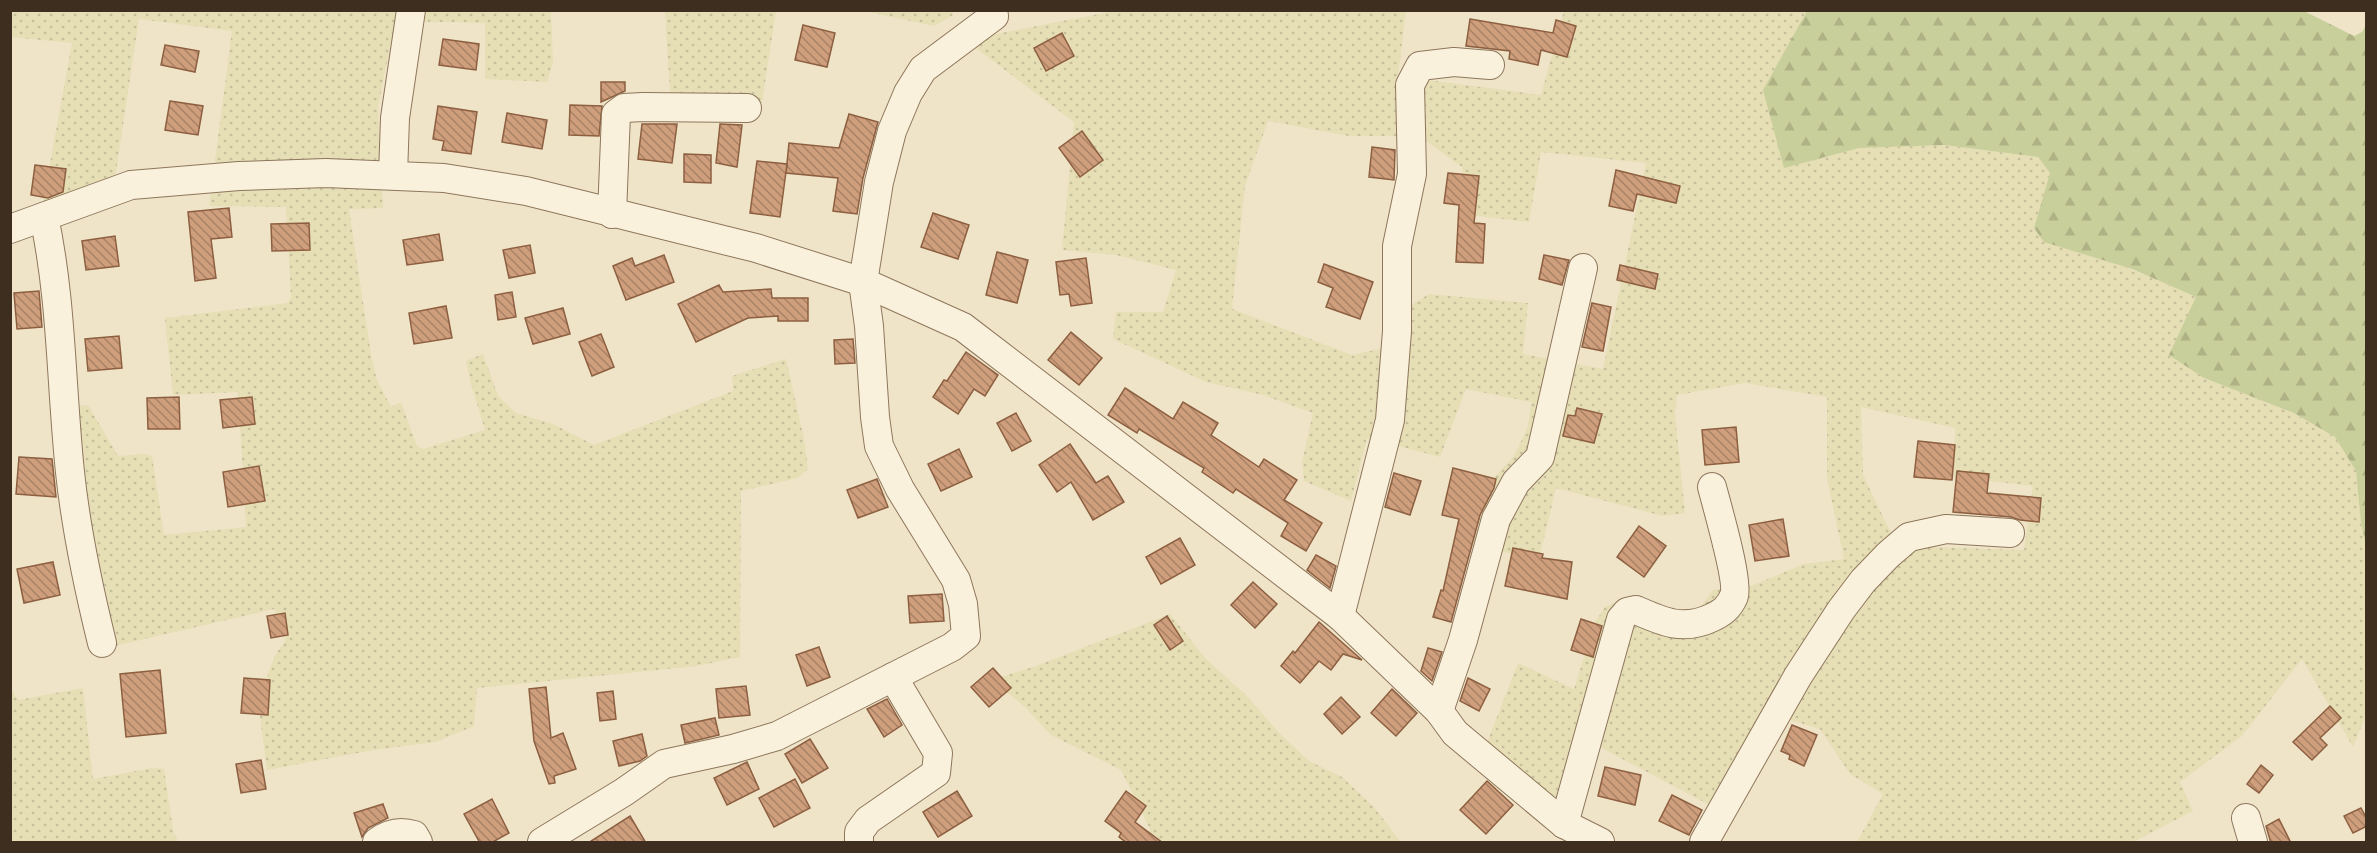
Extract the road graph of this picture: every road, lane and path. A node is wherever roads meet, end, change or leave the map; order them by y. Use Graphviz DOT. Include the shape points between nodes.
graph roads {
  1 [pos="411,10"];
  2 [pos="993,10"];
  3 [pos="1490,65"];
  4 [pos="747,108"];
  5 [pos="393,175"];
  6 [pos="612,214"];
  7 [pos="44,217"];
  8 [pos="10,229"];
  9 [pos="1583,268"];
  10 [pos="863,282"];
  11 [pos="1712,487"];
  12 [pos="2010,533"];
  13 [pos="1340,616"];
  14 [pos="102,643"];
  15 [pos="893,677"];
  16 [pos="1439,711"];
  17 [pos="1564,824"];
  18 [pos="378,843"];
  19 [pos="418,843"];
  20 [pos="542,843"];
  21 [pos="859,843"];
  22 [pos="1600,843"];
  23 [pos="1704,843"];
  1 -- 5 [label="street" via="395,118"];
  2 -- 10 [label="street" via="994,16 923,69 908,93 892,131 879,182"];
  3 -- 13 [label="street" via="1454,62 1420,66 1410,85 1412,174 1397,246 1397,331 1390,420"];
  4 -- 6 [label="street" via="643,107 624,108 616,114"];
  5 -- 6 [label="street" via="444,178 526,191"];
  5 -- 7 [label="street" via="239,176 131,185"];
  6 -- 10 [label="street" via="756,248"];
  7 -- 8 [label="street"];
  7 -- 14 [label="street" via="53,258 78,537"];
  9 -- 16 [label="street" via="1540,457 1516,482 1496,519 1464,640"];
  10 -- 13 [label="street" via="963,327"];
  10 -- 15 [label="street" via="879,446 900,489 956,580 966,628 966,636 952,647"];
  11 -- 17 [label="street" via="1735,594 1727,609 1697,625 1659,621 1636,610 1627,612 1621,620"];
  12 -- 23 [label="street" via="1946,529 1909,537 1863,580 1798,676"];
  13 -- 16 [label="street"];
  15 -- 20 [label="street" via="777,736 664,764"];
  15 -- 21 [label="street" via="939,753 936,772 868,820 859,832"];
  16 -- 17 [label="street" via="1455,734"];
  17 -- 22 [label="street"];
  18 -- 19 [label="street" via="403,831 414,835"];
}
